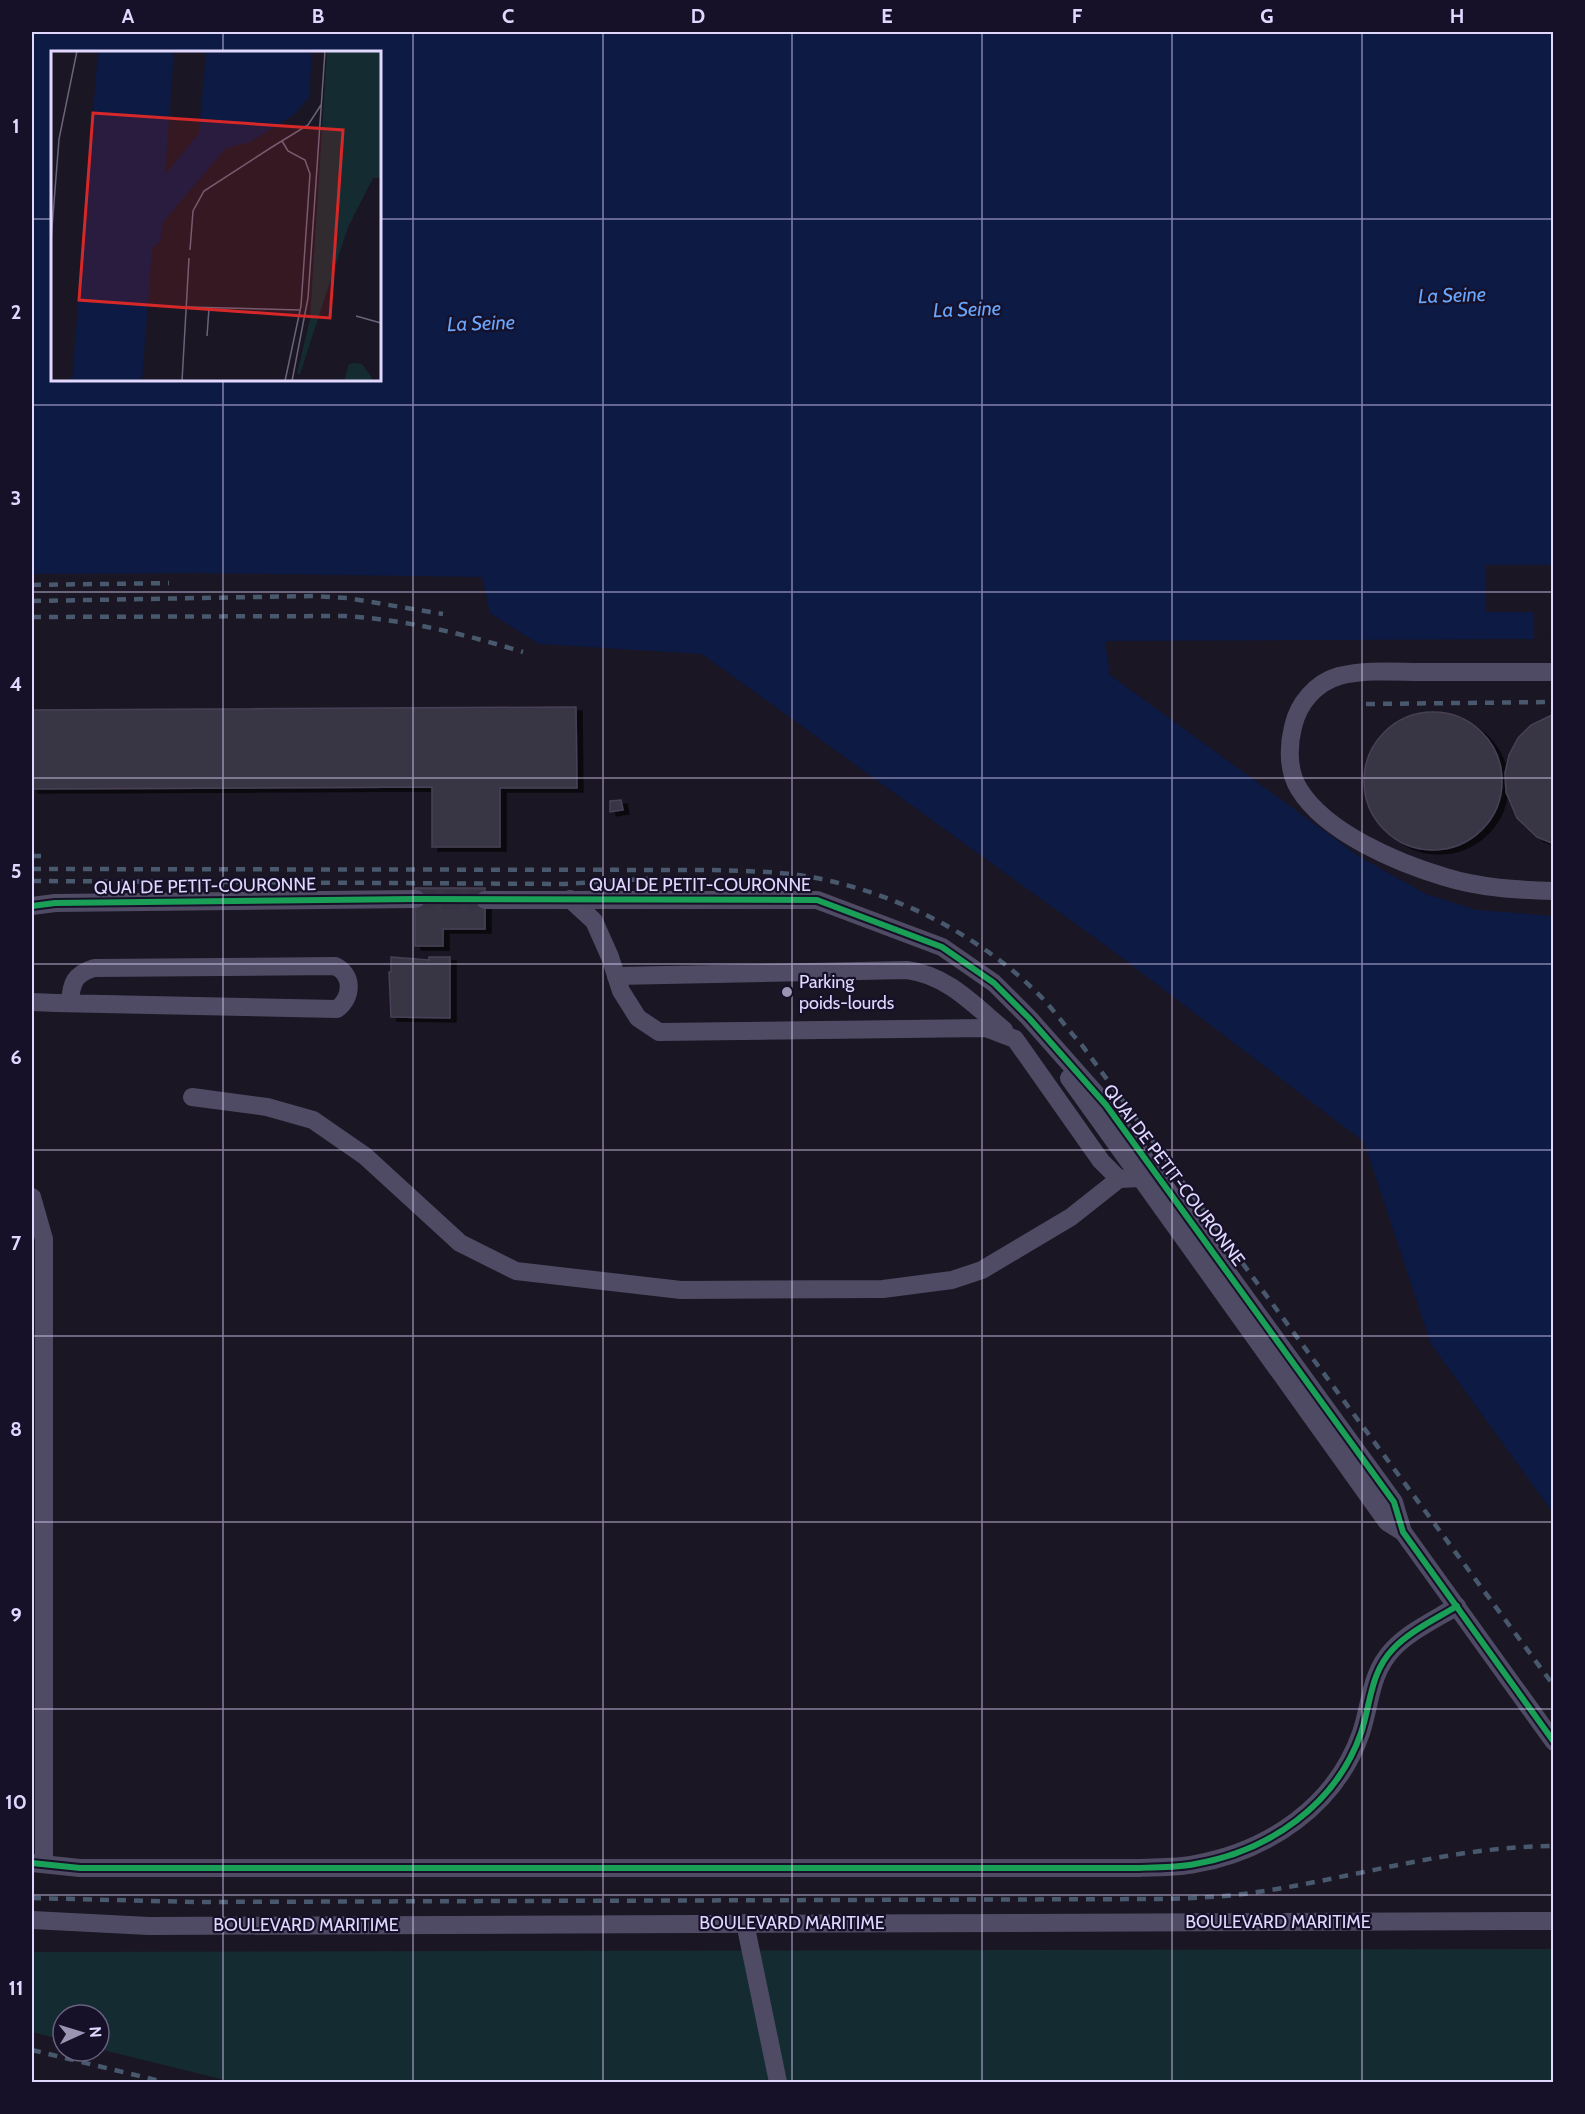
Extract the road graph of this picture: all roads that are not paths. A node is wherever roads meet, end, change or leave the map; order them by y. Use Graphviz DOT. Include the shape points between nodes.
graph roads {
  1 [pos="1554,672"];
  2 [pos="1554,891"];
  3 [pos="416,899"];
  4 [pos="570,899"];
  5 [pos="485,900"];
  6 [pos="32,906"];
  7 [pos="616,976"];
  8 [pos="32,1002"];
  9 [pos="70,1003"];
  10 [pos="1015,1039"];
  11 [pos="192,1097"];
  12 [pos="1147,1174"];
  13 [pos="1119,1179"];
  14 [pos="32,1197"];
  15 [pos="1457,1606"];
  16 [pos="1554,1742"];
  17 [pos="38,1862"];
  18 [pos="32,1920"];
  19 [pos="1554,1921"];
  20 [pos="745,1923"];
  21 [pos="778,2082"];
  1 -- 2 [label="street" via="1375,672 1338,677 1300,704 1290,741 1293,776 1299,790 1338,829 1409,865 1446,878"];
  3 -- 6 [label="street, QUAI DE PETIT-COURONNE"];
  4 -- 5 [label="street, QUAI DE PETIT-COURONNE"];
  4 -- 7 [label="street" via="594,921"];
  4 -- 12 [label="street, QUAI DE PETIT-COURONNE" via="817,900 942,947 994,983 1029,1018 1106,1105"];
  7 -- 10 [label="street" via="928,972 949,984"];
  7 -- 10 [label="street" via="638,1018 659,1032 986,1028"];
  8 -- 9 [label="street"];
  9 -- 9 [label="street" via="337,1009 346,1002 349,987 341,969 335,966 94,968 80,972 74,980"];
  10 -- 13 [label="street" via="1101,1161"];
  11 -- 13 [label="street" via="267,1107 313,1120 365,1156 460,1243 516,1271 681,1290 883,1289 952,1280 982,1269 1071,1217"];
  12 -- 13 [label="street"];
  12 -- 15 [label="street, QUAI DE PETIT-COURONNE" via="1222,1262 1394,1502 1403,1532"];
  14 -- 17 [label="street" via="44,1239"];
  15 -- 16 [label="street, QUAI DE PETIT-COURONNE"];
  15 -- 17 [label="street" via="1409,1635 1378,1668 1350,1763 1334,1787 1309,1812 1271,1838 1234,1855 1194,1865 463,1869 80,1868"];
  18 -- 20 [label="street, BOULEVARD MARITIME" via="149,1926"];
  19 -- 20 [label="street, BOULEVARD MARITIME"];
  20 -- 21 [label="street"];
}
